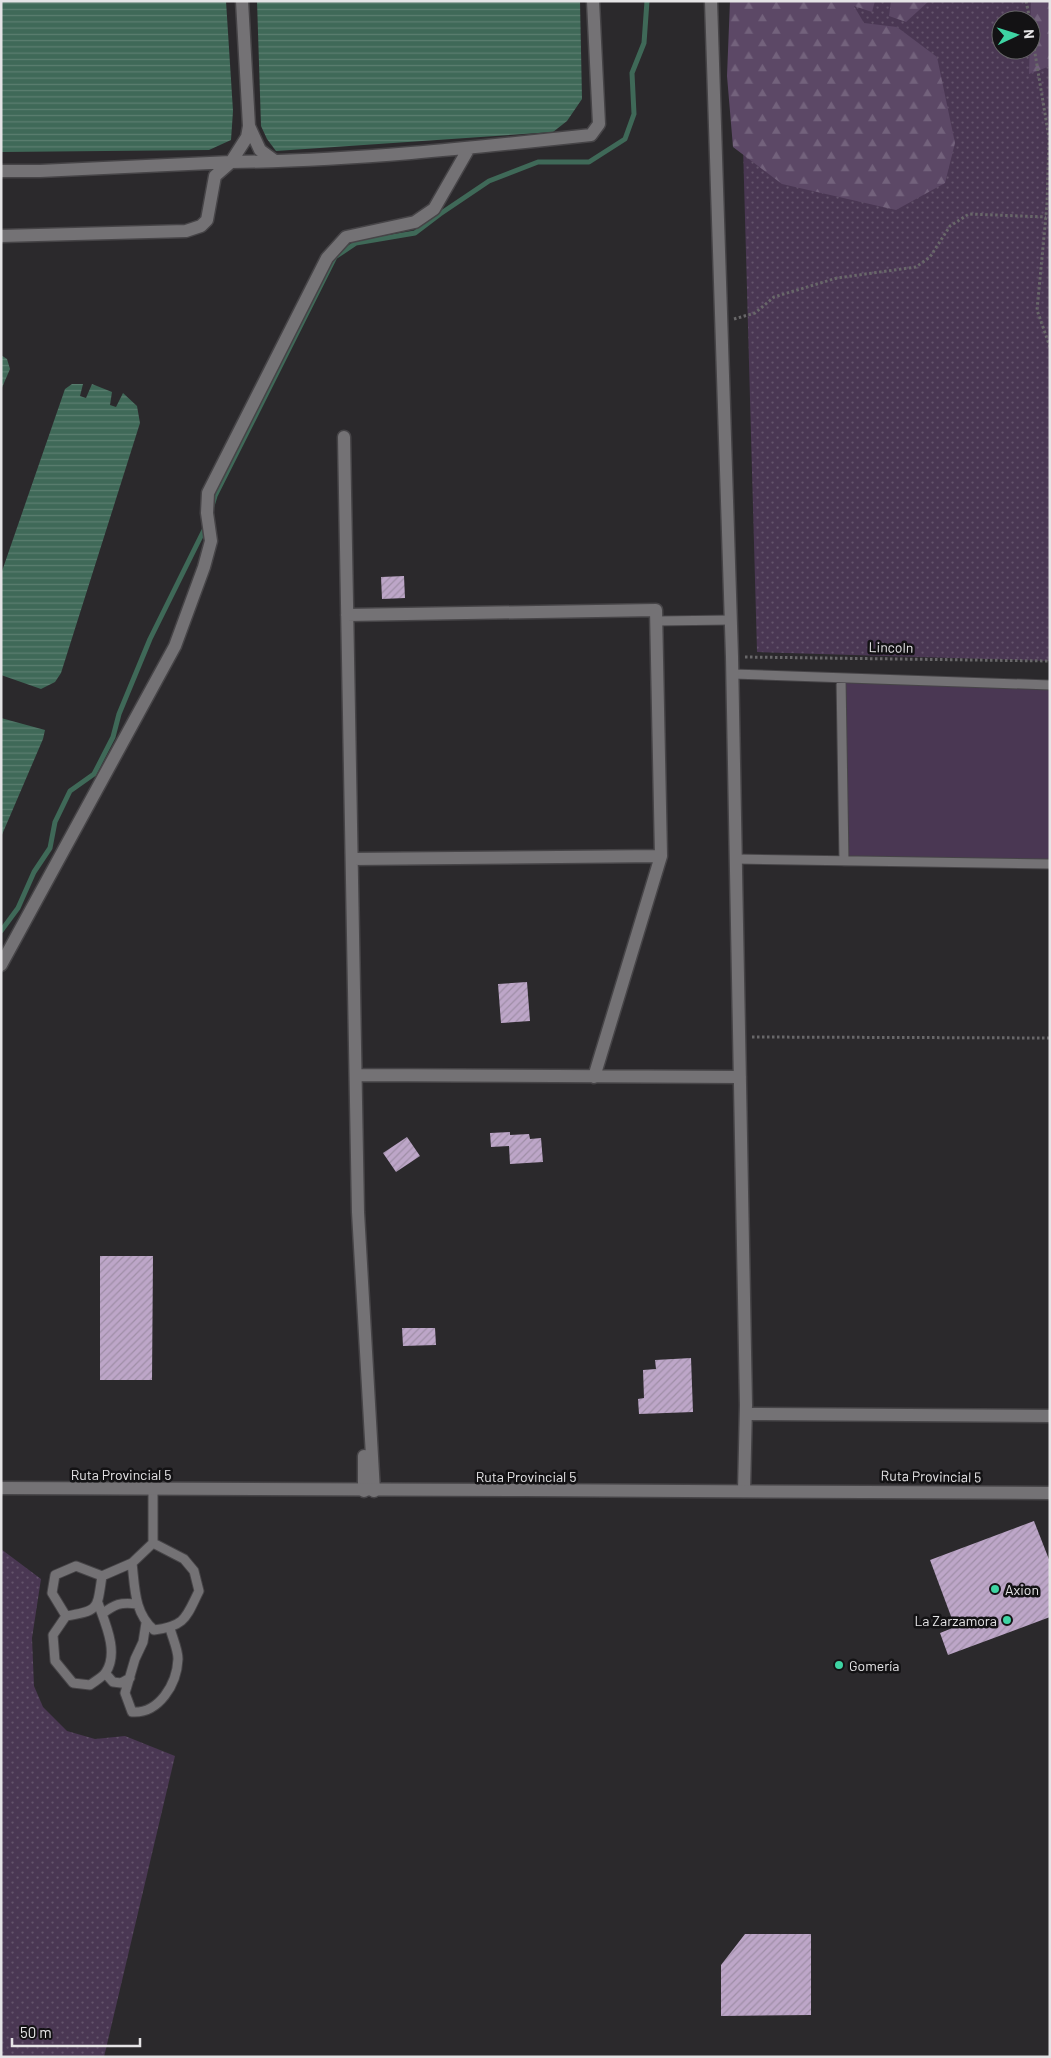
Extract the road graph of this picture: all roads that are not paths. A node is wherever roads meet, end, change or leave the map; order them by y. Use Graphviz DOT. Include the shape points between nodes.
graph roads {
  1 [pos="242,1"];
  2 [pos="593,1"];
  3 [pos="712,1"];
  4 [pos="249,126"];
  5 [pos="469,148"];
  6 [pos="275,161"];
  7 [pos="231,162"];
  8 [pos="1,171"];
  9 [pos="1,236"];
  10 [pos="344,437"];
  11 [pos="347,615"];
  12 [pos="731,620"];
  13 [pos="657,622"];
  14 [pos="733,674"];
  15 [pos="841,678"];
  16 [pos="1050,685"];
  17 [pos="661,856"];
  18 [pos="352,859"];
  19 [pos="736,859"];
  20 [pos="844,860"];
  21 [pos="1050,864"];
  22 [pos="1,965"];
  23 [pos="356,1075"];
  24 [pos="594,1077"];
  25 [pos="740,1078"];
  26 [pos="746,1414"];
  27 [pos="1050,1416"];
  28 [pos="1,1488"];
  29 [pos="153,1489"];
  30 [pos="369,1491"];
  31 [pos="744,1491"];
  32 [pos="1050,1493"];
  33 [pos="152,1543"];
  34 [pos="132,1563"];
  35 [pos="102,1576"];
  36 [pos="98,1603"];
  37 [pos="137,1604"];
  38 [pos="102,1614"];
  39 [pos="66,1616"];
  40 [pos="146,1623"];
  41 [pos="170,1628"];
  42 [pos="105,1673"];
  43 [pos="130,1678"];
  1 -- 4 [label="street"];
  2 -- 5 [label="street" via="599,124 591,135"];
  3 -- 12 [label="street"];
  4 -- 6 [label="street" via="260,150"];
  4 -- 7 [label="street" via="247,137"];
  5 -- 6 [label="street"];
  5 -- 22 [label="street" via="434,209 415,222 346,237 327,258 208,493 211,541 174,646"];
  6 -- 7 [label="street"];
  7 -- 8 [label="street"];
  7 -- 9 [label="street" via="215,176 207,220 201,226 186,231"];
  10 -- 11 [label="street"];
  11 -- 13 [label="street" via="656,610"];
  11 -- 18 [label="street"];
  12 -- 13 [label="lane"];
  12 -- 14 [label="street"];
  13 -- 17 [label="street"];
  14 -- 15 [label="lane"];
  14 -- 19 [label="street"];
  15 -- 16 [label="lane"];
  15 -- 20 [label="lane"];
  17 -- 18 [label="street"];
  17 -- 24 [label="street"];
  18 -- 23 [label="street"];
  19 -- 20 [label="lane"];
  19 -- 25 [label="street"];
  20 -- 21 [label="lane"];
  23 -- 24 [label="street"];
  23 -- 30 [label="street"];
  24 -- 25 [label="street"];
  25 -- 26 [label="street"];
  26 -- 27 [label="street"];
  26 -- 31 [label="street"];
  28 -- 29 [label="street, Ruta Provincial 5"];
  29 -- 30 [label="street, Ruta Provincial 5"];
  29 -- 33 [label="lane"];
  30 -- 31 [label="street, Ruta Provincial 5"];
  31 -- 32 [label="street, Ruta Provincial 5"];
  33 -- 34 [label="lane"];
  33 -- 41 [label="lane" via="184,1559 194,1571 199,1591 184,1620"];
  34 -- 35 [label="lane"];
  34 -- 37 [label="lane"];
  35 -- 36 [label="lane"];
  35 -- 39 [label="lane" via="76,1566 55,1575 52,1594"];
  36 -- 38 [label="lane"];
  36 -- 39 [label="lane" via="88,1613"];
  37 -- 38 [label="lane" via="124,1602 113,1605"];
  37 -- 40 [label="lane"];
  38 -- 42 [label="lane" via="111,1658"];
  39 -- 42 [label="lane" via="53,1635 55,1661 73,1683 90,1684"];
  40 -- 41 [label="lane" via="154,1630"];
  40 -- 43 [label="lane"];
  41 -- 43 [label="lane" via="178,1657 174,1683 163,1699 142,1713 132,1712 126,1693"];
  42 -- 43 [label="lane" via="112,1682 121,1683"];
}
